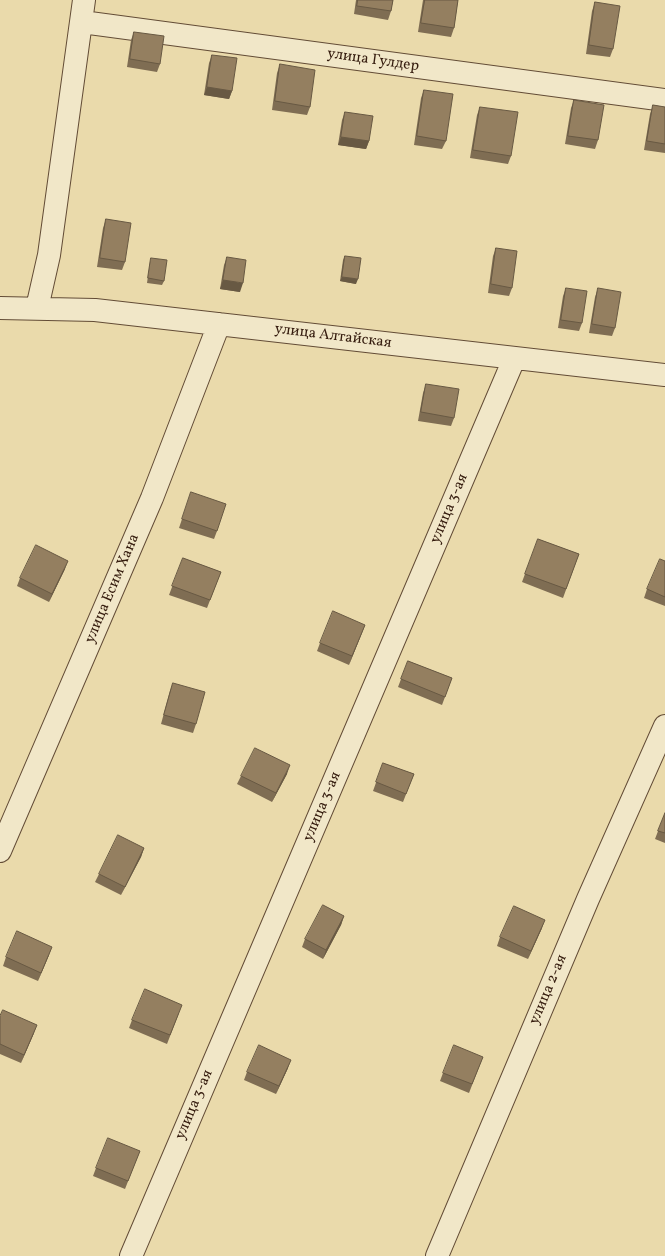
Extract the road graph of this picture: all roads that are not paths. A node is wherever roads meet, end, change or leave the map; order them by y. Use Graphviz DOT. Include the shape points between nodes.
graph roads {
  1 [pos="84,0"];
  2 [pos="82,22"];
  3 [pos="665,100"];
  4 [pos="0,308"];
  5 [pos="37,308"];
  6 [pos="219,324"];
  7 [pos="514,359"];
  8 [pos="665,375"];
  9 [pos="665,726"];
  10 [pos="0,852"];
  11 [pos="131,1256"];
  12 [pos="437,1256"];
  1 -- 2 [label="street"];
  2 -- 3 [label="street, улица Гулдер"];
  2 -- 5 [label="street" via="49,254"];
  4 -- 5 [label="street, улица Алтайская"];
  5 -- 6 [label="street, улица Алтайская" via="94,310"];
  6 -- 7 [label="street, улица Алтайская"];
  6 -- 10 [label="street, улица Есим Хана" via="152,498"];
  7 -- 8 [label="street, улица Алтайская"];
  7 -- 11 [label="street, улица 3-ая"];
  9 -- 12 [label="street, улица 2-ая" via="588,899"];
}
